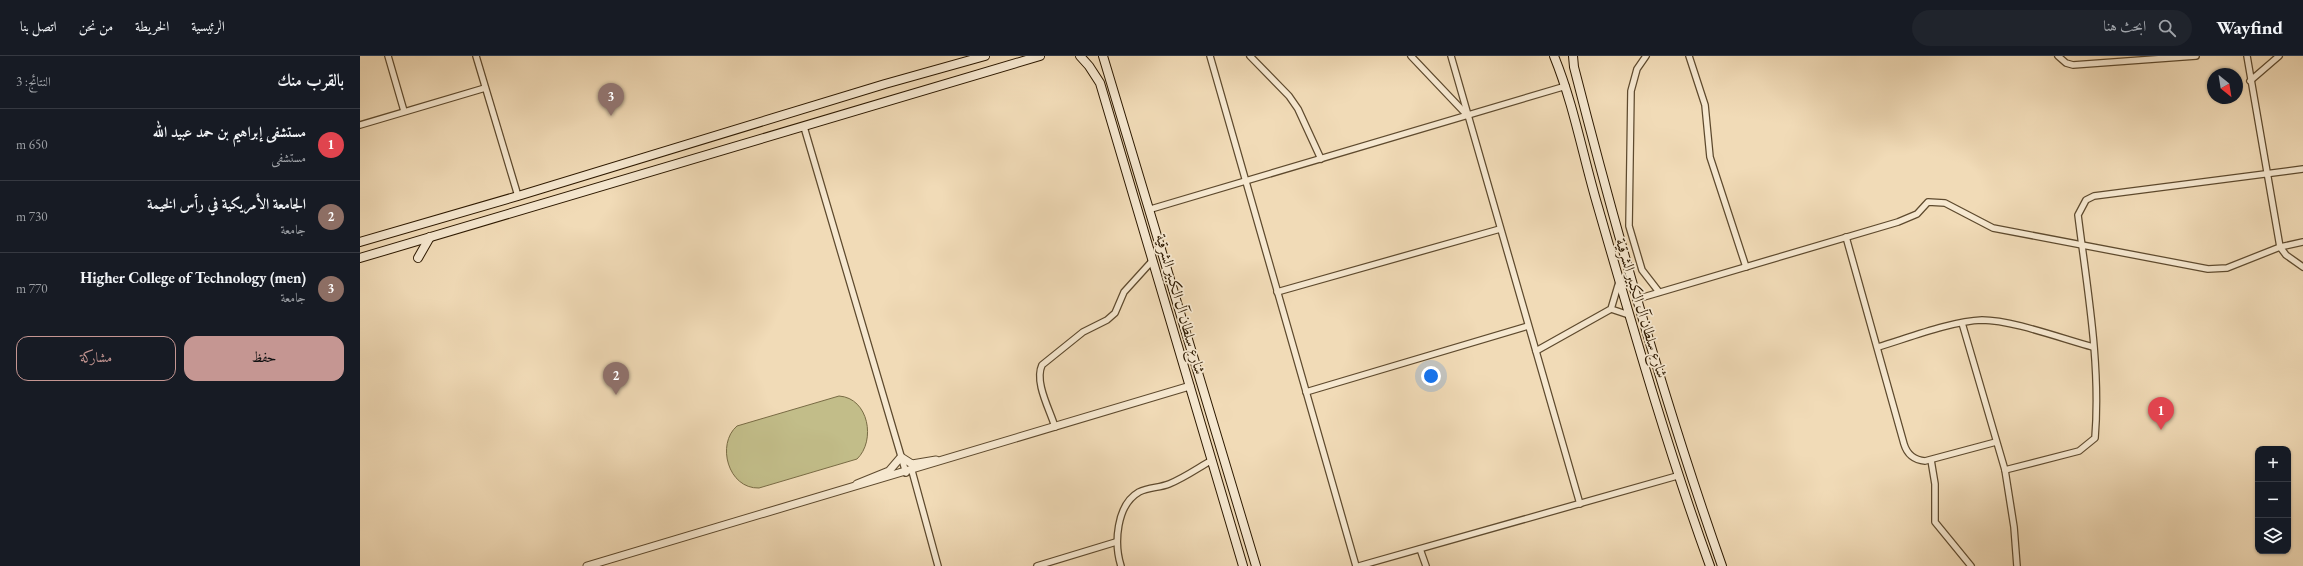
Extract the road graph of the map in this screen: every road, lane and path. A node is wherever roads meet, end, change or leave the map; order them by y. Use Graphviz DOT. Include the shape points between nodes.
graph roads {
  1 [pos="388,56"];
  2 [pos="476,56"];
  3 [pos="985,56"];
  4 [pos="1040,56"];
  5 [pos="1080,56"];
  6 [pos="1103,56"];
  7 [pos="1210,56"];
  8 [pos="1250,56"];
  9 [pos="1411,56"];
  10 [pos="1451,56"];
  11 [pos="1554,56"];
  12 [pos="1573,56"];
  13 [pos="1579,56"];
  14 [pos="1646,56"];
  15 [pos="1689,56"];
  16 [pos="2058,56"];
  17 [pos="2196,56"];
  18 [pos="2247,56"];
  19 [pos="2279,56"];
  20 [pos="2118,59"];
  21 [pos="1574,67"];
  22 [pos="2250,81"];
  23 [pos="1566,86"];
  24 [pos="485,88"];
  25 [pos="404,111"];
  26 [pos="1468,115"];
  27 [pos="360,125"];
  28 [pos="804,126"];
  29 [pos="1321,158"];
  30 [pos="2303,169"];
  31 [pos="2267,174"];
  32 [pos="1245,181"];
  33 [pos="518,196"];
  34 [pos="1151,209"];
  35 [pos="1500,229"];
  36 [pos="430,237"];
  37 [pos="1846,237"];
  38 [pos="360,242"];
  39 [pos="2303,242"];
  40 [pos="2082,246"];
  41 [pos="2280,247"];
  42 [pos="360,258"];
  43 [pos="418,258"];
  44 [pos="1153,260"];
  45 [pos="1746,267"];
  46 [pos="2303,267"];
  47 [pos="1619,281"];
  48 [pos="1277,292"];
  49 [pos="1659,292"];
  50 [pos="1636,299"];
  51 [pos="1611,309"];
  52 [pos="1629,315"];
  53 [pos="1962,323"];
  54 [pos="1528,326"];
  55 [pos="1878,347"];
  56 [pos="2093,347"];
  57 [pos="1536,351"];
  58 [pos="1190,386"];
  59 [pos="1306,392"];
  60 [pos="1055,427"];
  61 [pos="1996,442"];
  62 [pos="901,457"];
  63 [pos="947,460"];
  64 [pos="1212,460"];
  65 [pos="1931,460"];
  66 [pos="2005,470"];
  67 [pos="909,472"];
  68 [pos="1677,476"];
  69 [pos="850,489"];
  70 [pos="1580,504"];
  71 [pos="1116,542"];
  72 [pos="1420,549"];
  73 [pos="589,565"];
  74 [pos="600,566"];
  75 [pos="938,566"];
  76 [pos="1037,566"];
  77 [pos="1121,566"];
  78 [pos="1243,566"];
  79 [pos="1256,566"];
  80 [pos="1356,566"];
  81 [pos="1359,566"];
  82 [pos="1426,566"];
  83 [pos="1710,566"];
  84 [pos="1722,566"];
  85 [pos="1971,566"];
  86 [pos="2017,566"];
  1 -- 25 [label="street"];
  2 -- 24 [label="street"];
  3 -- 33 [label="main road"];
  4 -- 28 [label="main road"];
  5 -- 44 [label="main road, شارع سلطان آل الكبير الشرقية" via="1100,83"];
  6 -- 34 [label="main road, شارع سلطان آل الكبير الشرقية"];
  7 -- 32 [label="street"];
  8 -- 29 [label="street" via="1290,96"];
  9 -- 26 [label="street"];
  10 -- 26 [label="street"];
  11 -- 23 [label="main road, شارع سلطان آل الكبير الشرقية"];
  12 -- 21 [label="main road, شارع سلطان آل الكبير الشرقية"];
  13 -- 21 [label="main road"];
  14 -- 49 [label="street" via="1637,69 1631,91 1629,226 1645,275"];
  15 -- 45 [label="street" via="1705,105 1710,157"];
  16 -- 20 [label="street" via="2073,65"];
  17 -- 20 [label="street"];
  18 -- 22 [label="street"];
  19 -- 22 [label="street"];
  21 -- 50 [label="main road, شارع سلطان آل الكبير الشرقية"];
  22 -- 31 [label="street"];
  23 -- 26 [label="street"];
  23 -- 47 [label="main road, شارع سلطان آل الكبير الشرقية"];
  24 -- 25 [label="street"];
  24 -- 33 [label="street"];
  25 -- 27 [label="street"];
  26 -- 29 [label="street"];
  26 -- 35 [label="street"];
  28 -- 36 [label="main road"];
  28 -- 62 [label="street"];
  29 -- 32 [label="street"];
  30 -- 31 [label="street"];
  31 -- 40 [label="street" via="2094,196 2086,200 2078,215"];
  31 -- 41 [label="street"];
  32 -- 34 [label="street"];
  32 -- 48 [label="street"];
  33 -- 38 [label="main road"];
  34 -- 79 [label="main road, شارع سلطان آل الكبير الشرقية"];
  35 -- 48 [label="street"];
  35 -- 54 [label="street"];
  36 -- 42 [label="main road"];
  36 -- 43 [label="main road"];
  37 -- 40 [label="street" via="1909,218 1917,214 1928,202 1945,203 1993,228"];
  37 -- 45 [label="street"];
  37 -- 55 [label="street"];
  39 -- 41 [label="street"];
  40 -- 41 [label="street" via="2218,269 2240,264"];
  40 -- 56 [label="street"];
  41 -- 46 [label="street" via="2286,255"];
  44 -- 58 [label="main road, شارع سلطان آل الكبير الشرقية"];
  44 -- 60 [label="street" via="1124,292 1115,313 1107,320 1082,332 1042,365 1041,382"];
  45 -- 49 [label="street"];
  47 -- 51 [label="street"];
  47 -- 52 [label="main road, شارع سلطان آل الكبير الشرقية"];
  48 -- 59 [label="street"];
  49 -- 50 [label="street"];
  50 -- 84 [label="main road, شارع سلطان آل الكبير الشرقية" via="1689,473"];
  51 -- 52 [label="street"];
  51 -- 57 [label="street"];
  52 -- 68 [label="main road, شارع سلطان آل الكبير الشرقية"];
  53 -- 55 [label="street"];
  53 -- 56 [label="street" via="1980,320 2000,322"];
  53 -- 61 [label="street"];
  54 -- 57 [label="street"];
  54 -- 59 [label="street"];
  55 -- 65 [label="street" via="1906,449 1919,460"];
  56 -- 66 [label="street" via="2097,418 2095,438 2079,451"];
  57 -- 70 [label="street"];
  58 -- 60 [label="street"];
  58 -- 64 [label="main road, شارع سلطان آل الكبير الشرقية"];
  59 -- 80 [label="street"];
  60 -- 63 [label="street"];
  61 -- 65 [label="street"];
  61 -- 66 [label="street"];
  62 -- 63 [label="street" via="912,464"];
  62 -- 67 [label="street"];
  62 -- 69 [label="street" via="889,471 864,480"];
  63 -- 67 [label="street"];
  64 -- 71 [label="street" via="1167,485 1148,488 1137,494 1123,513"];
  64 -- 78 [label="main road, شارع سلطان آل الكبير الشرقية"];
  65 -- 85 [label="street" via="1935,484 1935,522"];
  66 -- 86 [label="street"];
  67 -- 69 [label="street"];
  67 -- 75 [label="street"];
  68 -- 70 [label="street"];
  68 -- 83 [label="main road, شارع سلطان آل الكبير الشرقية"];
  69 -- 73 [label="street"];
  70 -- 72 [label="street"];
  71 -- 76 [label="street"];
  71 -- 77 [label="street"];
  72 -- 81 [label="street"];
  72 -- 82 [label="street"];
  73 -- 74 [label="street"];
}
